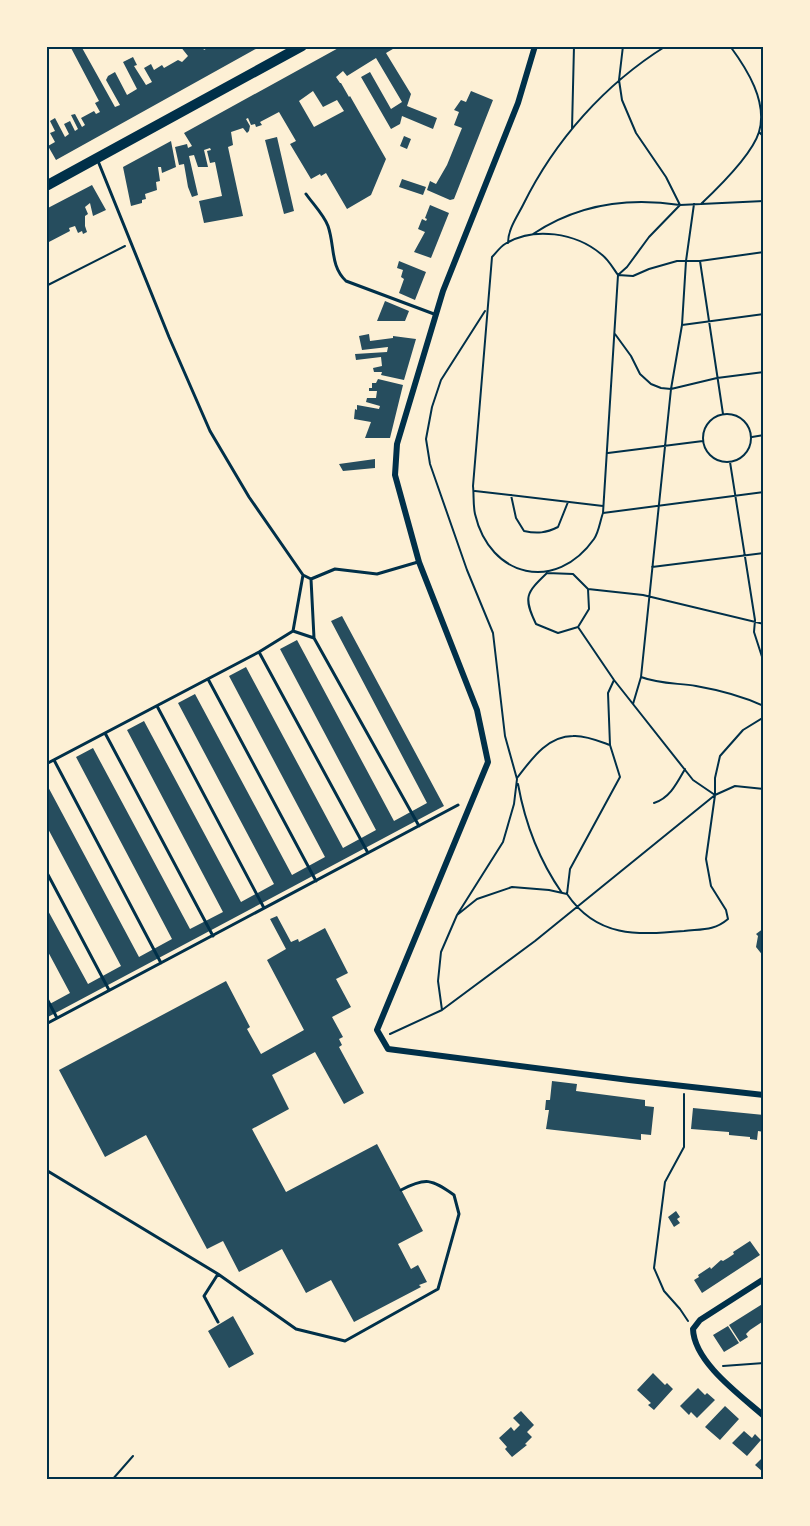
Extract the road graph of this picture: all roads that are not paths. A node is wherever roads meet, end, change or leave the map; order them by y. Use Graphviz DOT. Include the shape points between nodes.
graph roads {
  1 [pos="535,46"];
  2 [pos="300,47"];
  3 [pos="97,159"];
  4 [pos="46,186"];
  5 [pos="306,194"];
  6 [pos="436,314"];
  7 [pos="419,562"];
  8 [pos="303,575"];
  9 [pos="311,579"];
  10 [pos="293,632"];
  11 [pos="314,639"];
  12 [pos="259,652"];
  13 [pos="208,679"];
  14 [pos="157,706"];
  15 [pos="105,733"];
  16 [pos="54,760"];
  17 [pos="46,764"];
  18 [pos="458,806"];
  19 [pos="419,826"];
  20 [pos="368,853"];
  21 [pos="46,871"];
  22 [pos="316,881"];
  23 [pos="264,908"];
  24 [pos="213,936"];
  25 [pos="161,963"];
  26 [pos="109,990"];
  27 [pos="46,998"];
  28 [pos="57,1018"];
  29 [pos="46,1024"];
  30 [pos="764,1095"];
  31 [pos="46,1170"];
  32 [pos="401,1190"];
  33 [pos="218,1274"];
  34 [pos="764,1280"];
  35 [pos="218,1322"];
  36 [pos="764,1416"];
  1 -- 6 [label="street" via="518,103"];
  2 -- 3 [label="main road"];
  3 -- 4 [label="main road"];
  3 -- 8 [label="lane" via="210,431"];
  5 -- 6 [label="lane" via="327,224 339,275"];
  6 -- 7 [label="street" via="397,444 394,475"];
  7 -- 9 [label="lane" via="377,574 335,569"];
  7 -- 30 [label="street" via="477,710 488,762 377,1030 388,1049"];
  8 -- 9 [label="lane"];
  8 -- 10 [label="lane"];
  9 -- 11 [label="lane"];
  10 -- 11 [label="lane"];
  10 -- 12 [label="lane"];
  11 -- 19 [label="lane"];
  12 -- 13 [label="lane"];
  12 -- 20 [label="lane"];
  13 -- 14 [label="lane"];
  13 -- 22 [label="lane"];
  14 -- 15 [label="lane"];
  14 -- 23 [label="lane"];
  15 -- 16 [label="lane"];
  15 -- 24 [label="lane"];
  16 -- 17 [label="lane"];
  16 -- 25 [label="lane"];
  18 -- 19 [label="lane"];
  19 -- 20 [label="lane"];
  20 -- 22 [label="lane"];
  21 -- 26 [label="lane"];
  22 -- 23 [label="lane"];
  23 -- 24 [label="lane"];
  24 -- 25 [label="lane"];
  25 -- 26 [label="lane"];
  26 -- 28 [label="lane"];
  27 -- 28 [label="lane"];
  28 -- 29 [label="lane"];
  31 -- 33 [label="lane"];
  32 -- 33 [label="lane" via="419,1181 437,1184 454,1195 459,1214 438,1289 345,1341 296,1329"];
  33 -- 35 [label="lane" via="204,1296"];
  34 -- 36 [label="street" via="700,1320 693,1329 693,1341 711,1368"];
}
